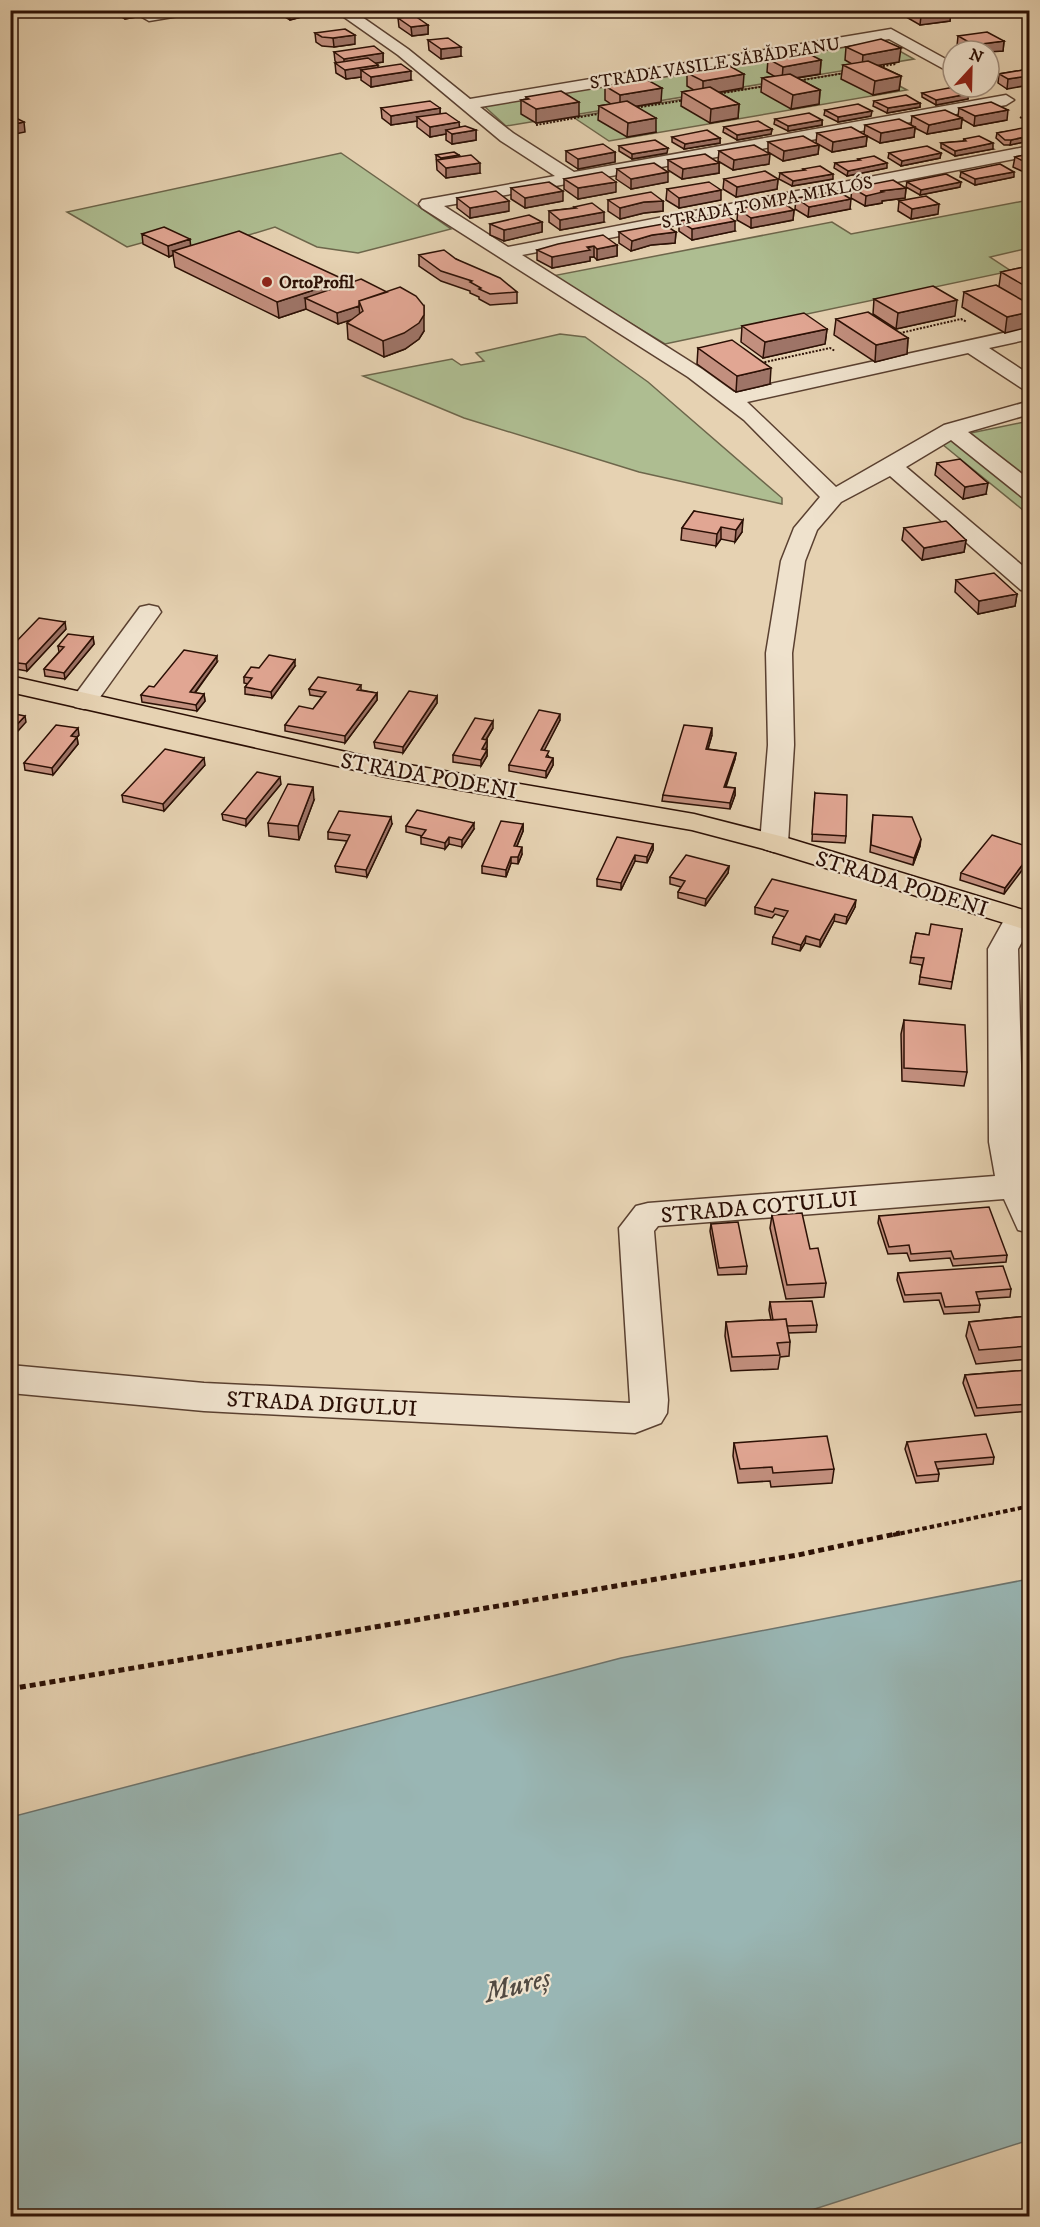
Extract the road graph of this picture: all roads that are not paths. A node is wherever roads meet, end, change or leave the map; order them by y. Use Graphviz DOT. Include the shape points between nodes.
graph roads {
  1 [pos="191,10"];
  2 [pos="341,10"];
  3 [pos="149,17"];
  4 [pos="941,62"];
  5 [pos="1001,97"];
  6 [pos="1006,100"];
  7 [pos="468,104"];
  8 [pos="1022,109"];
  9 [pos="1029,151"];
  10 [pos="569,177"];
  11 [pos="504,253"];
  12 [pos="1029,333"];
  13 [pos="972,346"];
  14 [pos="1029,385"];
  15 [pos="730,399"];
  16 [pos="1029,407"];
  17 [pos="952,430"];
  18 [pos="892,466"];
  19 [pos="1029,492"];
  20 [pos="832,497"];
  21 [pos="1029,585"];
  22 [pos="149,612"];
  23 [pos="10,684"];
  24 [pos="84,701"];
  25 [pos="774,843"];
  26 [pos="1024,921"];
  27 [pos="1016,1186"];
  28 [pos="1029,1221"];
  29 [pos="10,1379"];
  30 [pos="635,1419"];
  1 -- 3 [label="street"];
  2 -- 7 [label="street" via="403,52"];
  4 -- 7 [label="street, STRADA VASILE SĂBĂDEANU" via="891,34"];
  5 -- 6 [label="street"];
  6 -- 8 [label="street"];
  6 -- 10 [label="street"];
  7 -- 10 [label="street" via="500,131"];
  9 -- 11 [label="street, STRADA TOMPA MIKLÓS"];
  10 -- 11 [label="street" via="429,204"];
  11 -- 15 [label="street"];
  12 -- 13 [label="street"];
  13 -- 14 [label="street"];
  13 -- 15 [label="street"];
  15 -- 20 [label="street" via="752,415"];
  16 -- 17 [label="street"];
  17 -- 18 [label="street"];
  17 -- 19 [label="street"];
  18 -- 20 [label="street"];
  18 -- 21 [label="street"];
  20 -- 25 [label="street" via="806,528 793,561 779,654 781,745"];
  22 -- 24 [label="street"];
  23 -- 24 [label="main road, STRADA PODENI"];
  24 -- 25 [label="main road, STRADA PODENI" via="386,769 694,822"];
  25 -- 26 [label="main road, STRADA PODENI"];
  26 -- 27 [label="street" via="1003,949 1006,1142"];
  27 -- 28 [label="street"];
  27 -- 30 [label="street, STRADA COTULUI" via="648,1215 636,1228 649,1401 648,1413"];
  29 -- 30 [label="street, STRADA DIGULUI" via="204,1397"];
}
